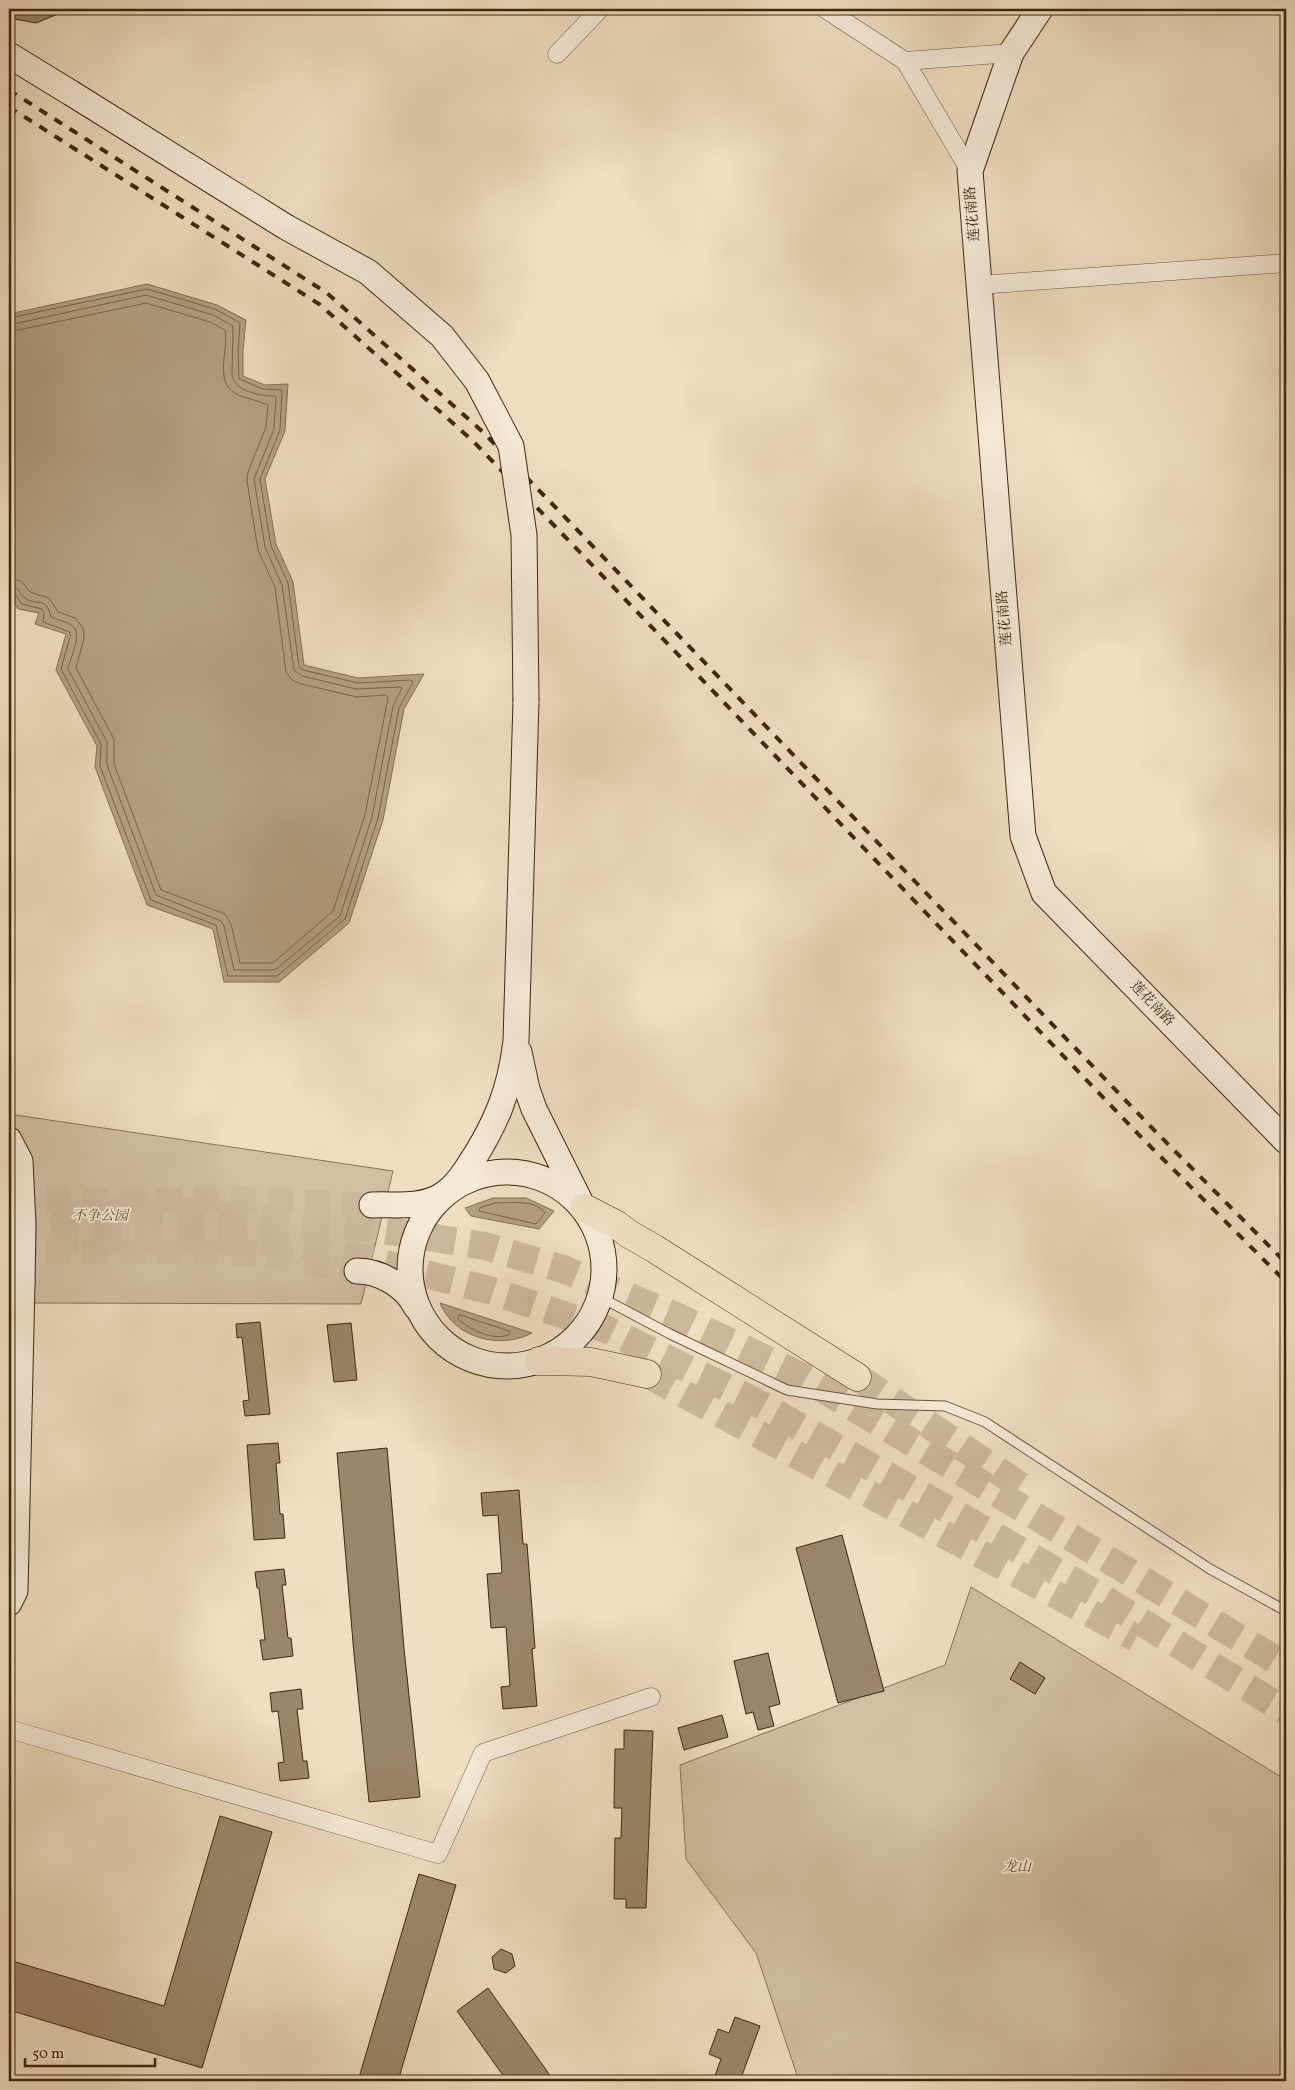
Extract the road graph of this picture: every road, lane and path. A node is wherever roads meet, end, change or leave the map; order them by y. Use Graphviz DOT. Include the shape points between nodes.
graph roads {
  1 [pos="600,9"];
  2 [pos="825,9"];
  3 [pos="1040,9"];
  4 [pos="1011,53"];
  5 [pos="558,54"];
  6 [pos="9,55"];
  7 [pos="905,61"];
  8 [pos="970,171"];
  9 [pos="1286,262"];
  10 [pos="979,285"];
  11 [pos="516,1041"];
  12 [pos="9,1140"];
  13 [pos="1286,1141"];
  14 [pos="441,1196"];
  15 [pos="372,1205"];
  16 [pos="584,1208"];
  17 [pos="357,1271"];
  18 [pos="16,1288"];
  19 [pos="600,1297"];
  20 [pos="417,1308"];
  21 [pos="538,1361"];
  22 [pos="647,1374"];
  23 [pos="857,1377"];
  24 [pos="9,1603"];
  25 [pos="1286,1611"];
  26 [pos="651,1697"];
  27 [pos="9,1729"];
  1 -- 5 [label="street"];
  2 -- 7 [label="street"];
  3 -- 4 [label="street, 莲花南路"];
  4 -- 7 [label="street"];
  4 -- 8 [label="street, 莲花南路"];
  6 -- 11 [label="street, bridge" via="286,227 368,272 442,336 477,381 511,446 524,535 526,701"];
  7 -- 8 [label="street"];
  8 -- 10 [label="street, 莲花南路"];
  9 -- 10 [label="street"];
  10 -- 13 [label="street, 莲花南路" via="1023,836 1044,893"];
  11 -- 14 [label="street" via="499,1114 463,1177"];
  11 -- 16 [label="street" via="534,1110"];
  12 -- 18 [label="street" via="20,1161 23,1225"];
  14 -- 15 [label="street" via="414,1204"];
  14 -- 16 [label="street" via="460,1183 492,1172 526,1173 558,1185"];
  14 -- 20 [label="street" via="421,1223 413,1245 410,1277"];
  16 -- 19 [label="street" via="598,1235 604,1260"];
  16 -- 23 [label="highway" via="664,1254"];
  17 -- 20 [label="street" via="382,1276 411,1297"];
  18 -- 24 [label="street" via="14,1591"];
  19 -- 21 [label="street" via="590,1321 580,1334 567,1346"];
  19 -- 25 [label="lane" via="788,1390 877,1404 945,1406 985,1422 1210,1569"];
  20 -- 21 [label="street" via="432,1332 446,1345 474,1361 513,1367"];
  21 -- 22 [label="highway" via="607,1364"];
  26 -- 27 [label="street" via="483,1753 438,1854"];
}
